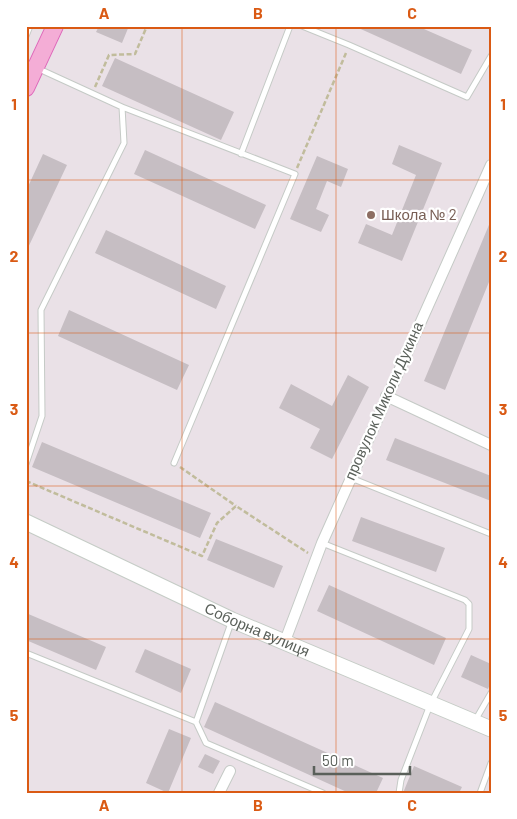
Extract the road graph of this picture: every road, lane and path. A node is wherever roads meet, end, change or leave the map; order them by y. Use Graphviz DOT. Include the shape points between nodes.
graph roads {
  1 [pos="30,26"];
  2 [pos="55,26"];
  3 [pos="148,26"];
  4 [pos="290,26"];
  5 [pos="302,26"];
  6 [pos="26,36"];
  7 [pos="349,45"];
  8 [pos="491,56"];
  9 [pos="31,65"];
  10 [pos="26,88"];
  11 [pos="92,94"];
  12 [pos="122,107"];
  13 [pos="241,154"];
  14 [pos="491,165"];
  15 [pos="295,174"];
  16 [pos="386,396"];
  17 [pos="491,445"];
  18 [pos="174,463"];
  19 [pos="26,464"];
  20 [pos="351,478"];
  21 [pos="26,481"];
  22 [pos="236,506"];
  23 [pos="26,522"];
  24 [pos="491,534"];
  25 [pos="322,543"];
  26 [pos="316,558"];
  27 [pos="232,620"];
  28 [pos="285,641"];
  29 [pos="26,653"];
  30 [pos="491,692"];
  31 [pos="430,705"];
  32 [pos="196,722"];
  33 [pos="474,722"];
  34 [pos="491,729"];
  35 [pos="491,763"];
  36 [pos="230,770"];
  37 [pos="219,793"];
  38 [pos="323,793"];
  39 [pos="399,793"];
  40 [pos="480,793"];
  1 -- 6 [label="lane"];
  2 -- 9 [label="main road"];
  3 -- 11 [label="path" via="135,54 109,55"];
  4 -- 13 [label="lane"];
  5 -- 7 [label="lane"];
  7 -- 8 [label="lane" via="467,97"];
  7 -- 15 [label="path"];
  9 -- 10 [label="main road"];
  9 -- 11 [label="lane"];
  11 -- 12 [label="lane"];
  12 -- 13 [label="lane"];
  12 -- 19 [label="lane" via="124,143 41,310 42,416"];
  13 -- 15 [label="lane"];
  14 -- 16 [label="street, провулок Миколи Дукина"];
  15 -- 18 [label="lane"];
  16 -- 17 [label="street"];
  16 -- 20 [label="street, провулок Миколи Дукина"];
  18 -- 22 [label="path"];
  20 -- 24 [label="lane"];
  20 -- 25 [label="street, провулок Миколи Дукина"];
  21 -- 22 [label="path" via="202,556 217,524"];
  22 -- 26 [label="path"];
  23 -- 27 [label="street, Соборна вулиця"];
  25 -- 26 [label="street, провулок Миколи Дукина"];
  25 -- 31 [label="lane" via="469,604 469,628"];
  26 -- 28 [label="street, провулок Миколи Дукина"];
  27 -- 28 [label="street, Соборна вулиця"];
  27 -- 32 [label="lane"];
  28 -- 31 [label="street, Соборна вулиця"];
  29 -- 32 [label="lane"];
  30 -- 33 [label="lane"];
  31 -- 33 [label="street, Соборна вулиця"];
  31 -- 39 [label="lane"];
  32 -- 38 [label="lane" via="206,743"];
  33 -- 34 [label="street, Соборна вулиця"];
  35 -- 40 [label="lane"];
  36 -- 37 [label="street"];
}
